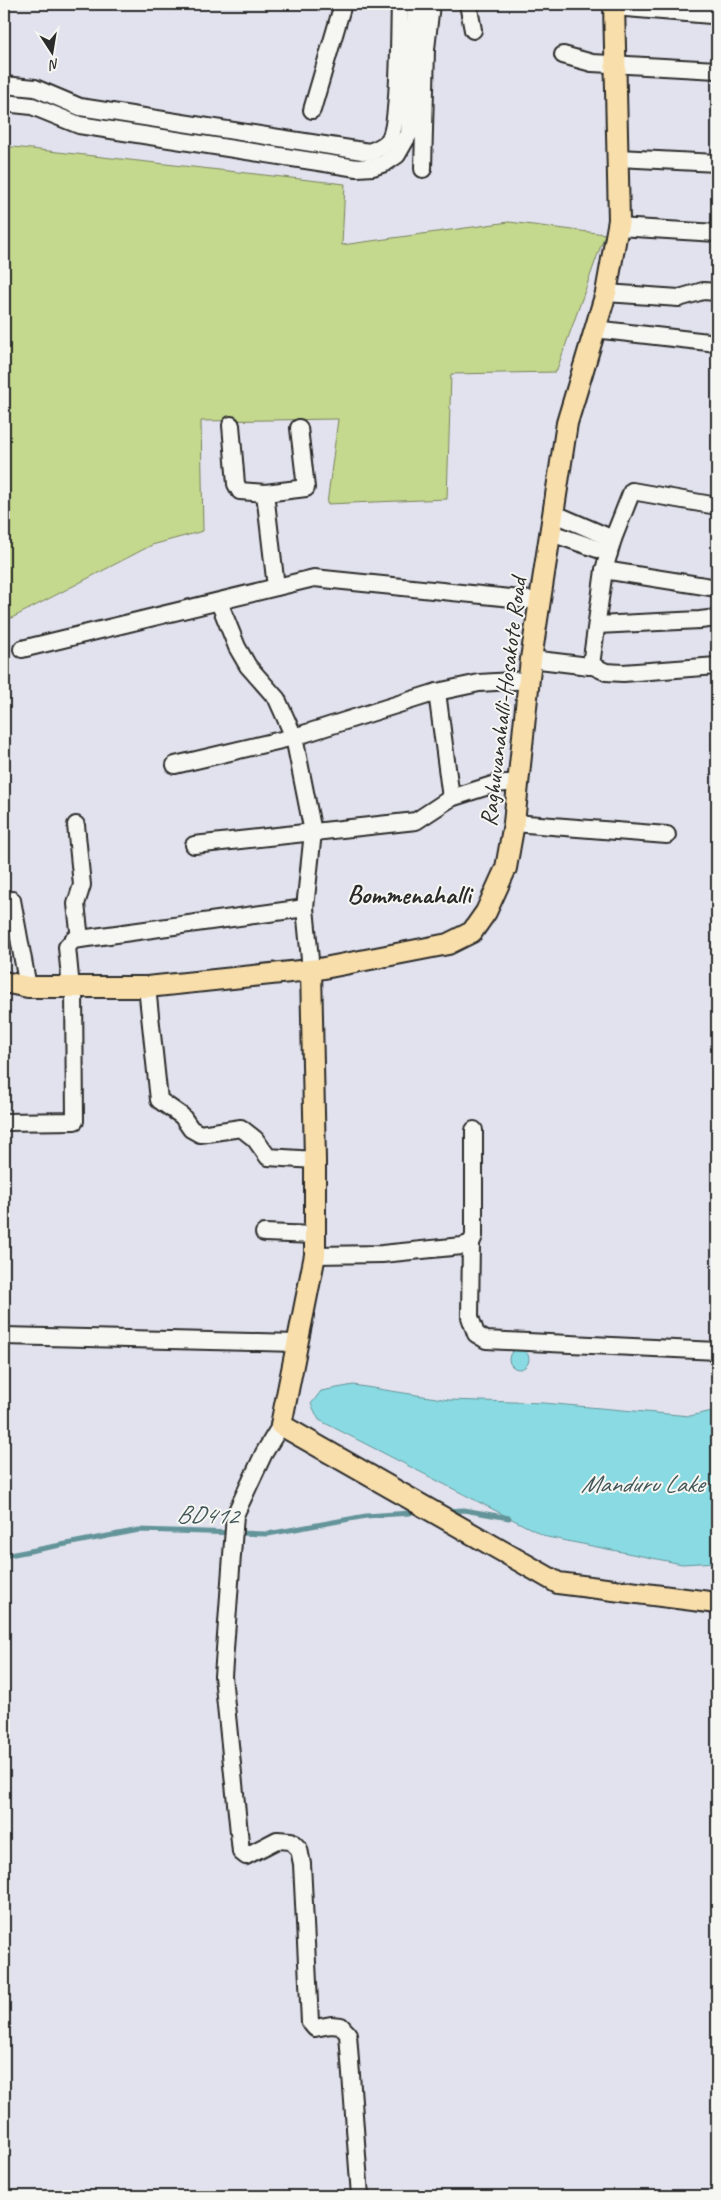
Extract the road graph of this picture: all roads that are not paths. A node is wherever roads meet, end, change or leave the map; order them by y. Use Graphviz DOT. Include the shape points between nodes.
graph roads {
  1 [pos="343,4"];
  2 [pos="400,4"];
  3 [pos="416,4"];
  4 [pos="431,4"];
  5 [pos="468,4"];
  6 [pos="614,6"];
  7 [pos="712,15"];
  8 [pos="473,30"];
  9 [pos="563,55"];
  10 [pos="616,64"];
  11 [pos="717,70"];
  12 [pos="4,84"];
  13 [pos="4,103"];
  14 [pos="80,106"];
  15 [pos="312,110"];
  16 [pos="79,125"];
  17 [pos="391,150"];
  18 [pos="618,158"];
  19 [pos="717,163"];
  20 [pos="423,169"];
  21 [pos="618,227"];
  22 [pos="717,233"];
  23 [pos="717,292"];
  24 [pos="606,293"];
  25 [pos="594,329"];
  26 [pos="717,343"];
  27 [pos="231,425"];
  28 [pos="298,428"];
  29 [pos="265,493"];
  30 [pos="717,506"];
  31 [pos="553,513"];
  32 [pos="552,534"];
  33 [pos="611,546"];
  34 [pos="604,570"];
  35 [pos="276,587"];
  36 [pos="717,588"];
  37 [pos="540,601"];
  38 [pos="219,602"];
  39 [pos="717,618"];
  40 [pos="597,625"];
  41 [pos="22,649"];
  42 [pos="531,659"];
  43 [pos="591,665"];
  44 [pos="717,666"];
  45 [pos="529,680"];
  46 [pos="436,692"];
  47 [pos="294,737"];
  48 [pos="175,764"];
  49 [pos="520,782"];
  50 [pos="451,798"];
  51 [pos="514,823"];
  52 [pos="76,825"];
  53 [pos="313,832"];
  54 [pos="666,835"];
  55 [pos="194,845"];
  56 [pos="12,900"];
  57 [pos="305,908"];
  58 [pos="80,939"];
  59 [pos="311,970"];
  60 [pos="4,982"];
  61 [pos="28,987"];
  62 [pos="147,987"];
  63 [pos="72,988"];
  64 [pos="4,1122"];
  65 [pos="474,1130"];
  66 [pos="311,1160"];
  67 [pos="264,1233"];
  68 [pos="315,1235"];
  69 [pos="471,1243"];
  70 [pos="315,1255"];
  71 [pos="4,1336"];
  72 [pos="298,1343"];
  73 [pos="717,1351"];
  74 [pos="281,1425"];
  75 [pos="717,1603"];
  76 [pos="360,2196"];
  1 -- 15 [label="street"];
  2 -- 17 [label="street"];
  3 -- 17 [label="street" via="409,134 405,144"];
  4 -- 20 [label="street" via="426,49"];
  5 -- 8 [label="street"];
  6 -- 7 [label="street"];
  6 -- 10 [label="main road, Raghuvanahalli-Hosakote Road"];
  9 -- 10 [label="street" via="592,63"];
  10 -- 11 [label="street"];
  10 -- 18 [label="main road, Raghuvanahalli-Hosakote Road"];
  12 -- 14 [label="street" via="35,88"];
  13 -- 16 [label="street" via="32,106"];
  14 -- 16 [label="street"];
  14 -- 17 [label="street" via="369,152 381,148"];
  16 -- 17 [label="street" via="357,168 385,163"];
  18 -- 19 [label="street"];
  18 -- 21 [label="main road, Raghuvanahalli-Hosakote Road"];
  21 -- 22 [label="street"];
  21 -- 24 [label="main road, Raghuvanahalli-Hosakote Road"];
  23 -- 24 [label="street" via="703,291 679,298"];
  24 -- 25 [label="main road, Raghuvanahalli-Hosakote Road"];
  25 -- 26 [label="street"];
  25 -- 31 [label="main road, Raghuvanahalli-Hosakote Road" via="567,423"];
  27 -- 29 [label="street" via="236,484 240,491"];
  28 -- 29 [label="street" via="306,488"];
  29 -- 35 [label="street"];
  30 -- 33 [label="street" via="632,491"];
  31 -- 32 [label="main road, Raghuvanahalli-Hosakote Road"];
  31 -- 33 [label="street"];
  32 -- 33 [label="street"];
  32 -- 37 [label="main road, Raghuvanahalli-Hosakote Road"];
  33 -- 34 [label="street"];
  34 -- 36 [label="street"];
  34 -- 40 [label="street"];
  35 -- 37 [label="street" via="322,578"];
  35 -- 38 [label="street"];
  37 -- 42 [label="main road, Raghuvanahalli-Hosakote Road"];
  38 -- 41 [label="street"];
  38 -- 47 [label="street" via="237,647 248,666 277,699"];
  39 -- 40 [label="street"];
  40 -- 43 [label="street"];
  42 -- 43 [label="street"];
  42 -- 45 [label="main road, Raghuvanahalli-Hosakote Road"];
  43 -- 44 [label="street" via="606,672 623,673"];
  45 -- 46 [label="street" via="479,683"];
  45 -- 49 [label="main road, Raghuvanahalli-Hosakote Road"];
  46 -- 47 [label="street"];
  46 -- 50 [label="street"];
  47 -- 48 [label="street"];
  47 -- 53 [label="street"];
  49 -- 50 [label="street" via="496,784"];
  49 -- 51 [label="main road, Raghuvanahalli-Hosakote Road"];
  50 -- 53 [label="street" via="416,821"];
  51 -- 54 [label="street"];
  51 -- 59 [label="main road, Raghuvanahalli-Hosakote Road" via="506,868 486,912 472,932 448,944"];
  52 -- 58 [label="street" via="82,885 76,904"];
  53 -- 55 [label="street"];
  53 -- 57 [label="street"];
  56 -- 61 [label="street"];
  57 -- 58 [label="street"];
  57 -- 59 [label="street"];
  58 -- 63 [label="street" via="67,946"];
  59 -- 62 [label="main road, Raghuvanahalli-Hosakote Road"];
  59 -- 66 [label="main road"];
  60 -- 61 [label="main road, Raghuvanahalli-Hosakote Road"];
  61 -- 63 [label="main road, Raghuvanahalli-Hosakote Road"];
  62 -- 63 [label="main road, Raghuvanahalli-Hosakote Road"];
  62 -- 66 [label="street" via="159,1100 182,1116 190,1129 200,1134 241,1128 256,1140 268,1157"];
  63 -- 64 [label="street" via="75,1121"];
  65 -- 69 [label="street" via="474,1236"];
  66 -- 68 [label="main road"];
  67 -- 68 [label="street"];
  68 -- 70 [label="main road"];
  69 -- 70 [label="street" via="382,1254"];
  69 -- 73 [label="street" via="470,1318 476,1334 486,1340"];
  70 -- 72 [label="main road"];
  71 -- 72 [label="street"];
  72 -- 74 [label="main road"];
  74 -- 75 [label="main road" via="558,1583"];
  74 -- 76 [label="street" via="235,1515 222,1676 230,1755 241,1852 246,1856 277,1840 291,1841 299,1849 310,2022 315,2028 341,2026 348,2034"];
}
